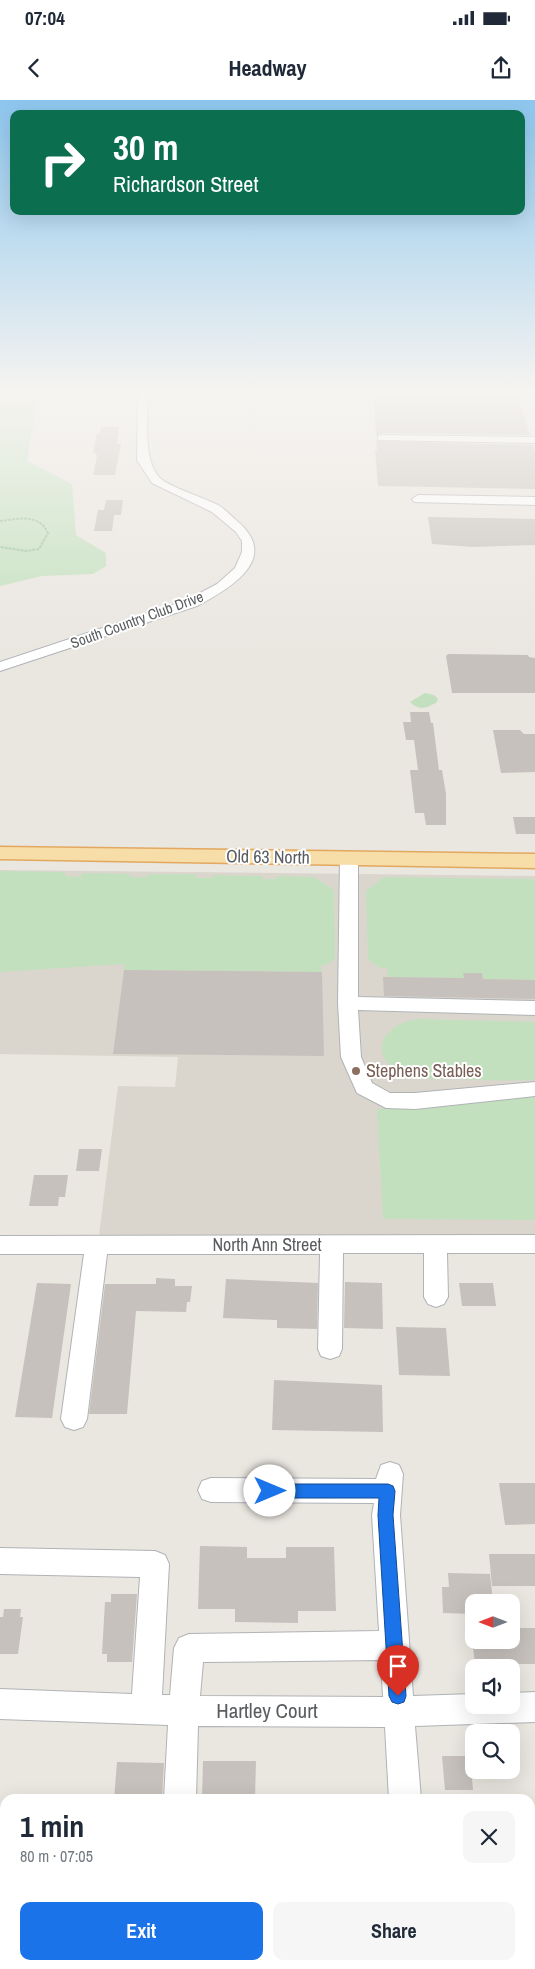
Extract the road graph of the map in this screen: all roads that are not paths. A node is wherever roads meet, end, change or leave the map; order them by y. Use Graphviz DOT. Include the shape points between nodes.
graph roads {
  1 [pos="154,477"];
  2 [pos="418,499"];
  3 [pos="535,501"];
  4 [pos="0,667"];
  5 [pos="0,853"];
  6 [pos="349,858"];
  7 [pos="535,861"];
  8 [pos="348,1003"];
  9 [pos="535,1008"];
  10 [pos="535,1089"];
  11 [pos="332,1244"];
  12 [pos="436,1244"];
  13 [pos="535,1244"];
  14 [pos="0,1245"];
  15 [pos="97,1245"];
  16 [pos="436,1297"];
  17 [pos="330,1349"];
  18 [pos="74,1419"];
  19 [pos="211,1490"];
  20 [pos="0,1561"];
  21 [pos="394,1646"];
  22 [pos="0,1704"];
  23 [pos="535,1707"];
  24 [pos="146,1710"];
  25 [pos="184,1711"];
  26 [pos="399,1712"];
  27 [pos="180,1794"];
  28 [pos="405,1794"];
  1 -- 4 [label="street, South Country Club Drive" via="216,509 241,530 248,541 248,552 241,570 222,587 192,603"];
  2 -- 3 [label="street"];
  5 -- 6 [label="main road, Old 63 North"];
  6 -- 7 [label="main road, Old 63 North"];
  6 -- 8 [label="street"];
  8 -- 9 [label="street"];
  8 -- 10 [label="street" via="350,1057 364,1088 386,1100 415,1101"];
  11 -- 12 [label="street, North Ann Street"];
  11 -- 15 [label="street, North Ann Street"];
  11 -- 17 [label="street"];
  12 -- 13 [label="street, North Ann Street"];
  12 -- 16 [label="street"];
  14 -- 15 [label="street, North Ann Street"];
  15 -- 18 [label="street"];
  19 -- 21 [label="street" via="389,1483 386,1515"];
  20 -- 24 [label="street" via="155,1564"];
  21 -- 25 [label="street" via="189,1648"];
  21 -- 26 [label="street"];
  22 -- 24 [label="street, Hartley Court"];
  23 -- 26 [label="street, Hartley Court"];
  24 -- 25 [label="street, Hartley Court"];
  25 -- 26 [label="street, Hartley Court"];
  25 -- 27 [label="street"];
  26 -- 28 [label="street"];
}
